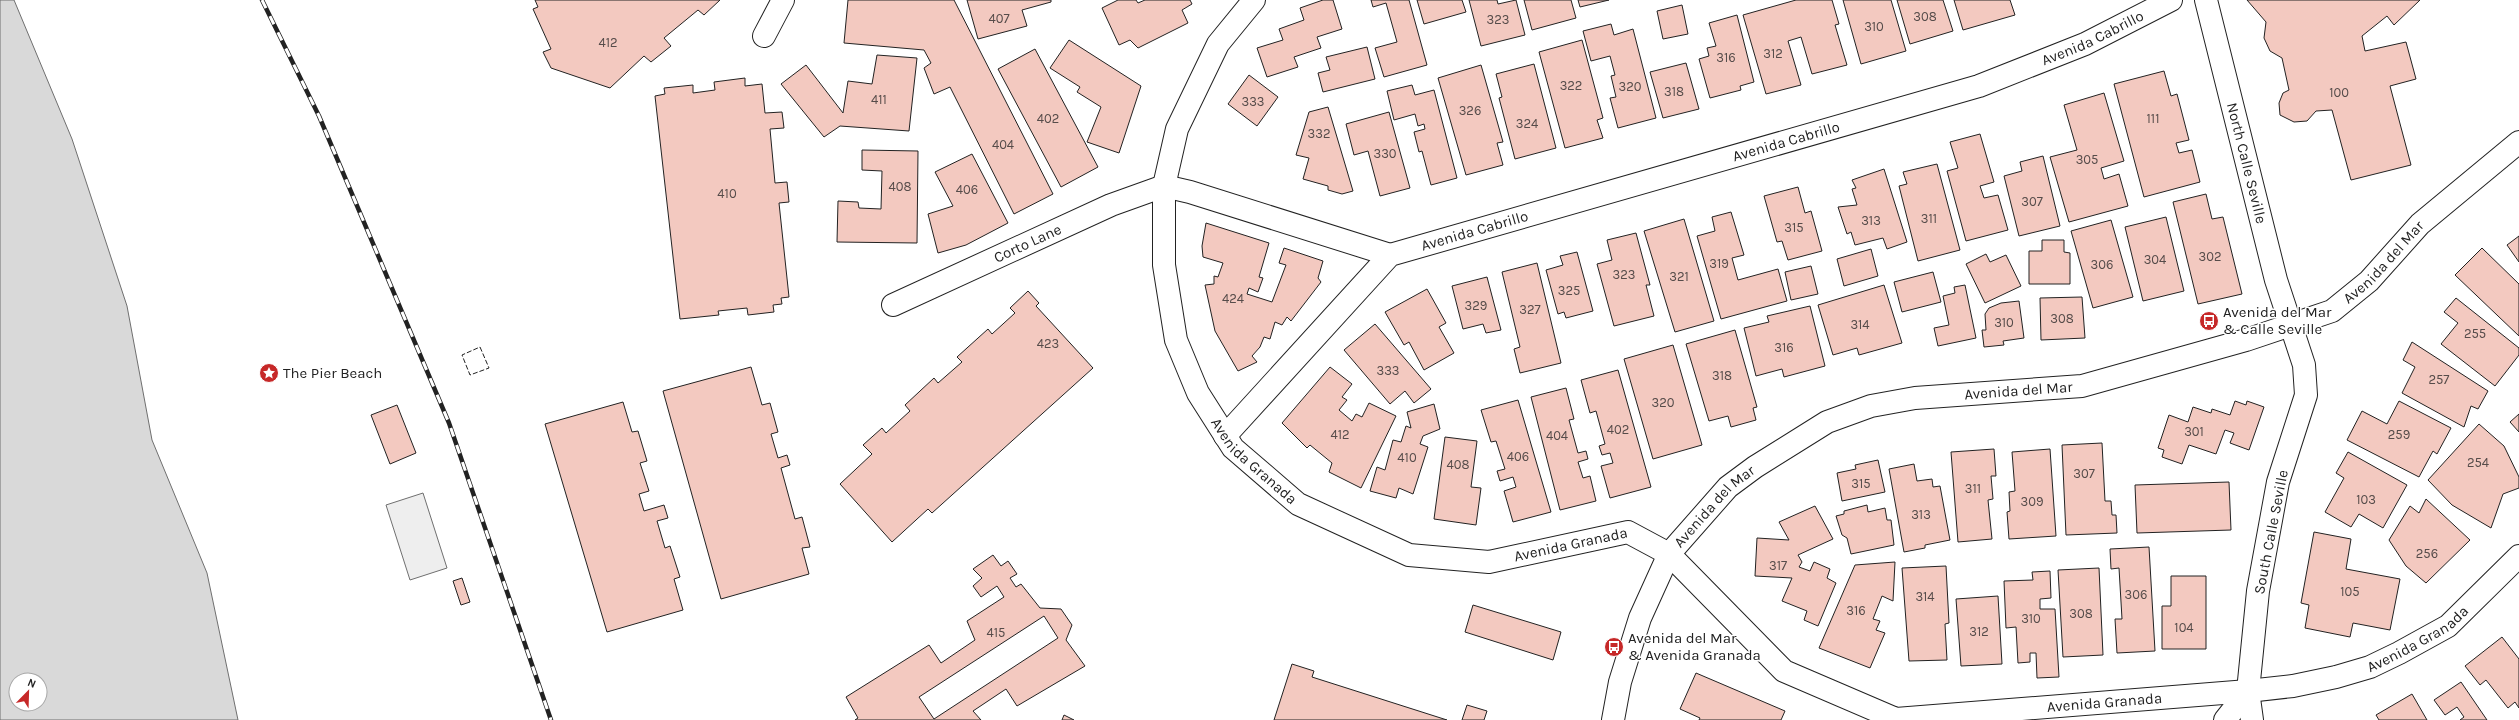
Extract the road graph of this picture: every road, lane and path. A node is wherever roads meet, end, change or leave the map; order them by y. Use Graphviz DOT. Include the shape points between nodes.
graph roads {
  1 [pos="783,0"];
  2 [pos="1254,0"];
  3 [pos="2171,0"];
  4 [pos="2206,0"];
  5 [pos="764,36"];
  6 [pos="2519,142"];
  7 [pos="1164,186"];
  8 [pos="1390,255"];
  9 [pos="893,305"];
  10 [pos="2290,325"];
  11 [pos="1225,436"];
  12 [pos="1669,554"];
  13 [pos="2519,556"];
  14 [pos="2248,691"];
  15 [pos="1613,720"];
  16 [pos="2225,720"];
  17 [pos="2252,720"];
  1 -- 5 [label="street"];
  2 -- 7 [label="street, Avenida Granada" via="1218,44 1177,129"];
  3 -- 8 [label="street, Avenida Cabrillo" via="2085,44 1979,86"];
  4 -- 10 [label="street, North Calle Seville" via="2276,280"];
  6 -- 10 [label="street, Avenida del Mar" via="2420,224 2369,281 2332,311"];
  7 -- 8 [label="street"];
  7 -- 9 [label="street, Corto Lane" via="1111,205"];
  7 -- 11 [label="street, Avenida Granada" via="1164,265 1176,340 1198,393"];
  8 -- 11 [label="street"];
  10 -- 12 [label="street, Avenida del Mar" via="2246,340 2082,386 1915,398 1871,406 1827,422 1728,487"];
  10 -- 14 [label="street, South Calle Seville" via="2304,365 2306,395 2278,482 2258,591"];
  11 -- 12 [label="street, Avenida Granada" via="1233,448 1298,504 1409,556 1489,562 1628,532"];
  12 -- 14 [label="street, Avenida Granada" via="1784,672 1896,719"];
  12 -- 15 [label="street, Avenida del Mar" via="1640,618 1620,682"];
  13 -- 14 [label="street, Avenida Granada" via="2448,626 2399,653 2370,667 2336,677 2293,686"];
  14 -- 16 [label="street"];
  14 -- 17 [label="street, South Calle Seville"];
}
